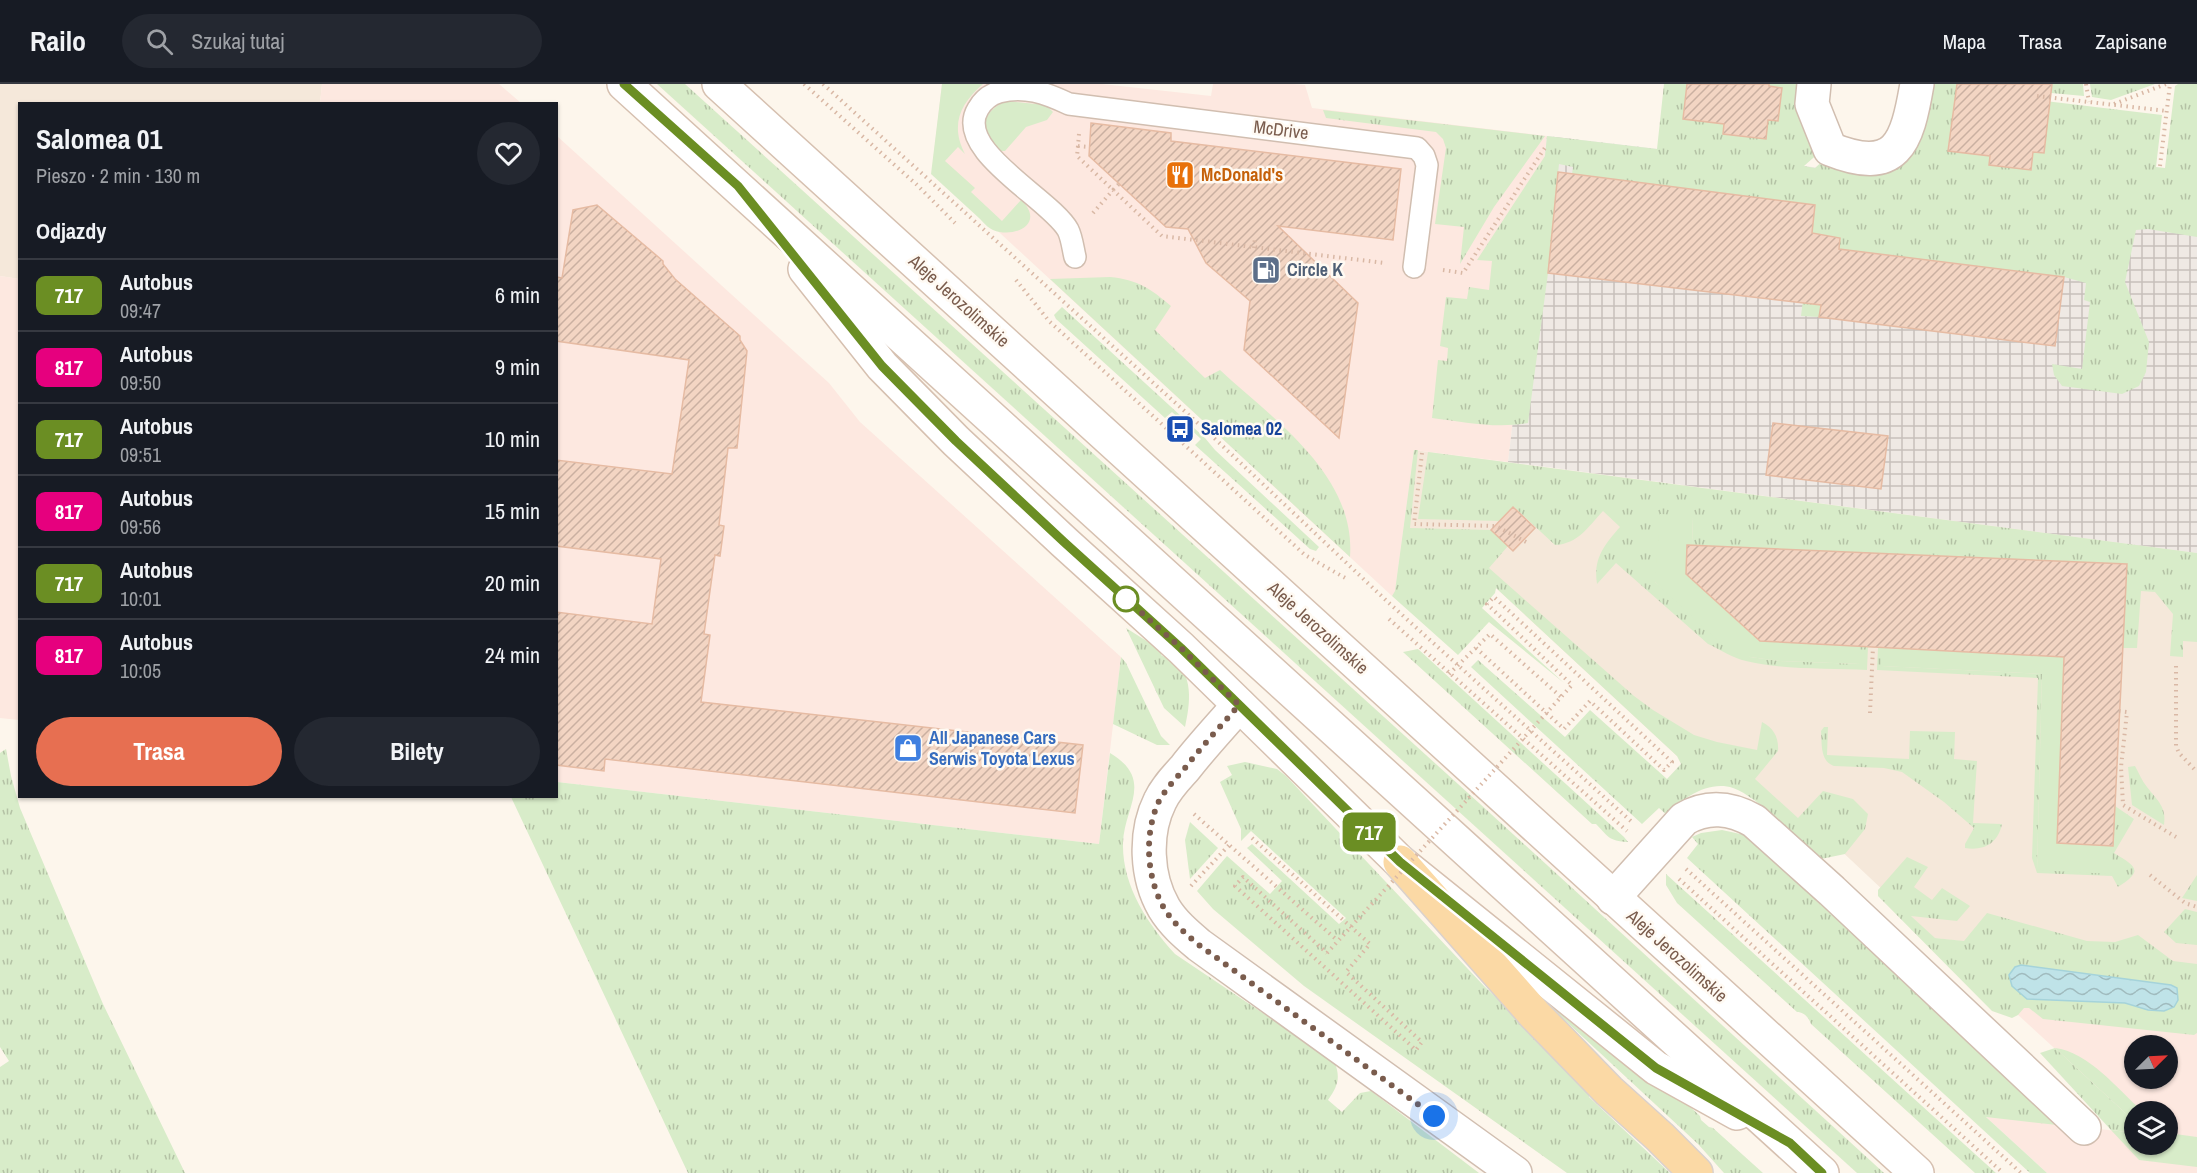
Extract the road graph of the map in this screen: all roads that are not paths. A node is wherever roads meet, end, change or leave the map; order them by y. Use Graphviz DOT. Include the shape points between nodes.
graph roads {
  1 [pos="624,84"];
  2 [pos="719,84"];
  3 [pos="1814,84"];
  4 [pos="1917,84"];
  5 [pos="738,186"];
  6 [pos="1075,257"];
  7 [pos="1414,267"];
  8 [pos="1239,705"];
  9 [pos="1400,862"];
  10 [pos="1613,898"];
  11 [pos="2084,1128"];
  12 [pos="1790,1143"];
  13 [pos="1515,1173"];
  14 [pos="1696,1173"];
  15 [pos="1822,1173"];
  16 [pos="1917,1173"];
  1 -- 5 [label="main road"];
  2 -- 10 [label="main road, Aleje Jerozolimskie"];
  3 -- 4 [label="main road" via="1812,104 1830,148 1850,157 1873,159 1891,153 1905,137"];
  5 -- 8 [label="main road" via="882,366 956,441"];
  5 -- 12 [label="main road"];
  6 -- 7 [label="lane, McDrive" via="1068,230 980,144 974,115 983,100 993,94 1026,90 1048,93 1069,104 1417,148 1427,165"];
  8 -- 9 [label="main road"];
  8 -- 13 [label="main road" via="1165,791 1155,811 1149,836 1150,863 1163,907 1199,945"];
  9 -- 12 [label="main road" via="1656,1068"];
  9 -- 14 [label="main road" via="1535,1015"];
  10 -- 11 [label="main road" via="1684,819 1715,809 1739,813 1754,821 1832,891"];
  10 -- 16 [label="main road, Aleje Jerozolimskie"];
  12 -- 15 [label="main road"];
}
